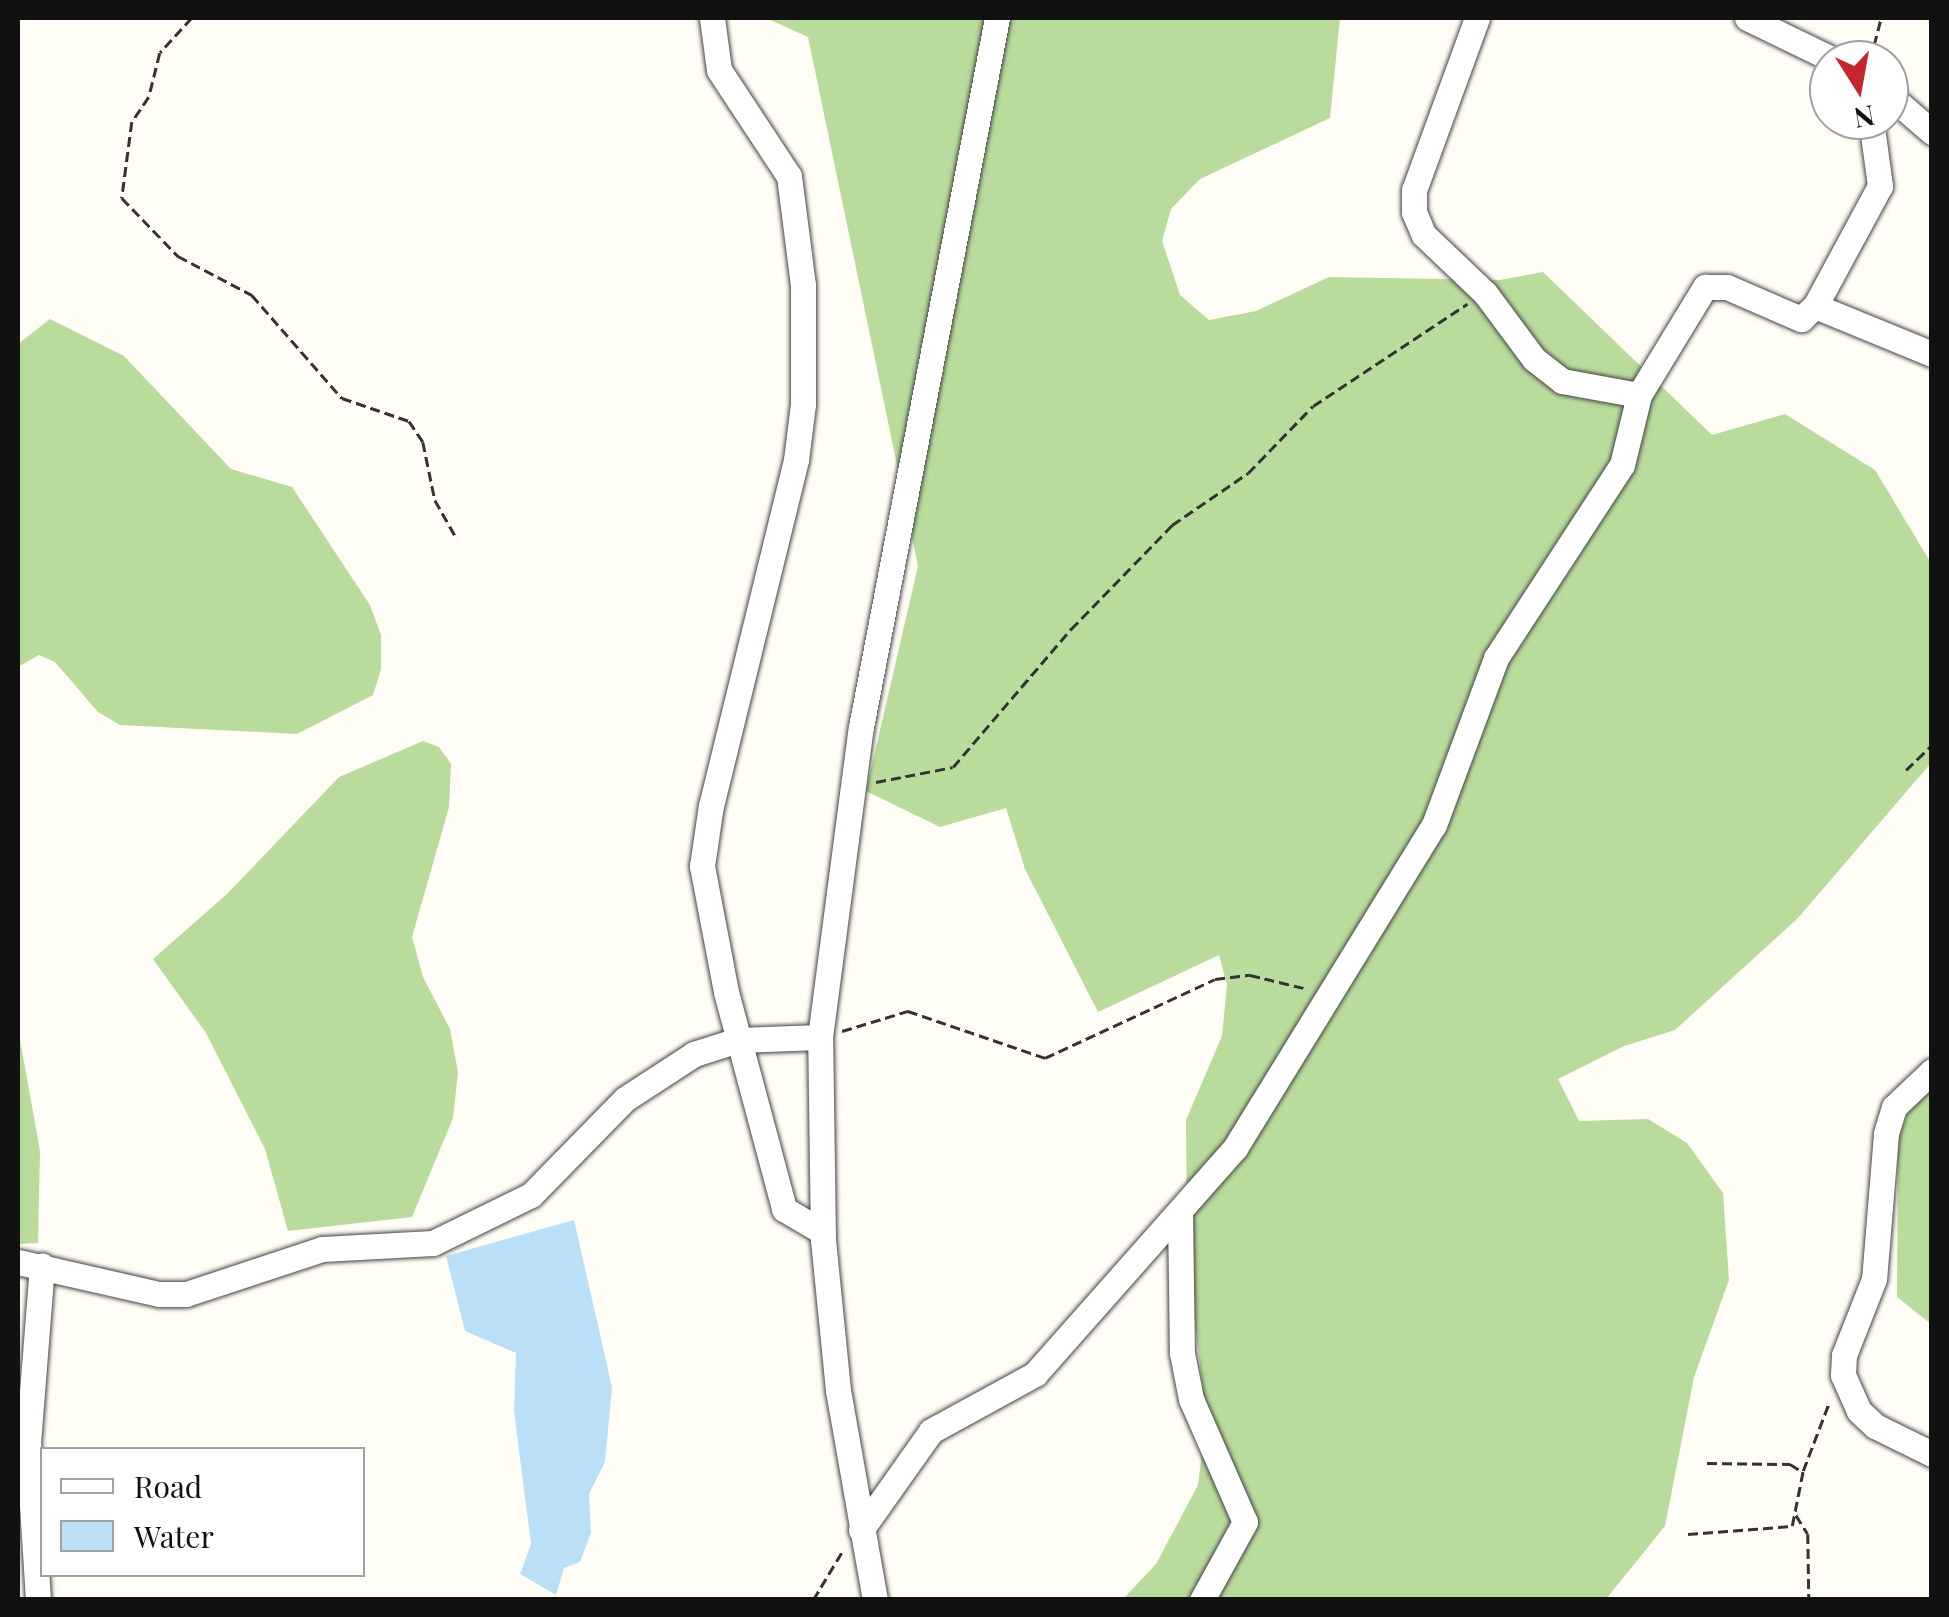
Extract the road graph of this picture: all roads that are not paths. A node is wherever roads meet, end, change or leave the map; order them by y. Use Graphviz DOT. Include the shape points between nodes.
graph roads {
  1 [pos="712,18"];
  2 [pos="996,18"];
  3 [pos="1476,18"];
  4 [pos="1747,18"];
  5 [pos="1809,48"];
  6 [pos="1909,112"];
  7 [pos="1932,132"];
  8 [pos="1874,140"];
  9 [pos="1815,306"];
  10 [pos="1932,354"];
  11 [pos="1640,395"];
  12 [pos="820,1037"];
  13 [pos="738,1040"];
  14 [pos="1932,1072"];
  15 [pos="1180,1212"];
  16 [pos="823,1232"];
  17 [pos="30,1264"];
  18 [pos="1932,1454"];
  19 [pos="860,1530"];
  20 [pos="38,1600"];
  21 [pos="875,1600"];
  22 [pos="1202,1600"];
  1 -- 13 [label="street" via="719,70 789,176 804,285 796,460 710,805 702,866"];
  2 -- 12 [label="street" via="852,782"];
  3 -- 11 [label="street" via="1414,190 1414,212 1424,234 1486,292 1534,359 1562,381"];
  4 -- 5 [label="street"];
  6 -- 7 [label="street"];
  8 -- 9 [label="street" via="1880,186"];
  9 -- 10 [label="street"];
  9 -- 11 [label="street" via="1801,319 1727,287 1705,287"];
  11 -- 15 [label="street" via="1622,465 1496,658 1434,825 1235,1148"];
  12 -- 13 [label="street"];
  12 -- 16 [label="street"];
  13 -- 16 [label="street" via="784,1209"];
  13 -- 17 [label="street" via="694,1054 626,1100 531,1194 462,1234 402,1248 288,1256 186,1294 159,1294"];
  14 -- 18 [label="street" via="1894,1108 1886,1134 1874,1279 1844,1355 1843,1375 1859,1411"];
  15 -- 19 [label="street" via="1035,1374 931,1432"];
  15 -- 22 [label="street" via="1182,1353 1190,1399 1246,1522"];
  16 -- 19 [label="street"];
  17 -- 20 [label="street" via="28,1443"];
  19 -- 21 [label="street"];
}
